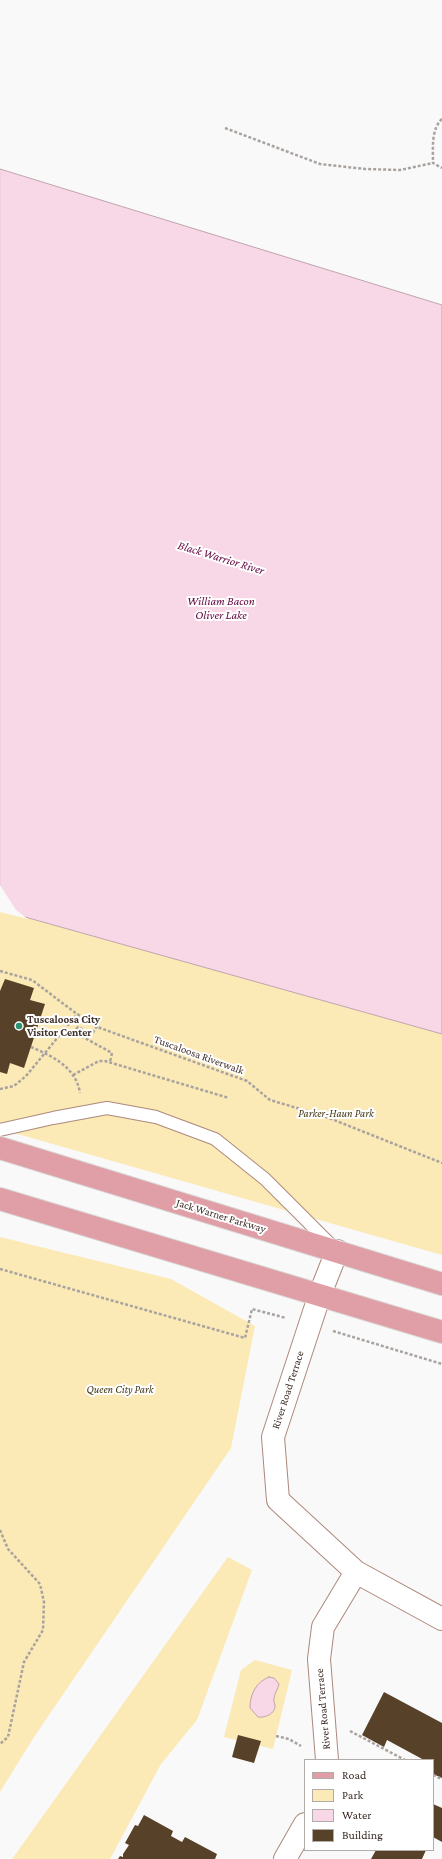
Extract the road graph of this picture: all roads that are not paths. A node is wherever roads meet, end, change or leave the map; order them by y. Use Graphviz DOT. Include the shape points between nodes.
graph roads {
  1 [pos="0,1130"];
  2 [pos="0,1148"];
  3 [pos="0,1199"];
  4 [pos="337,1251"];
  5 [pos="442,1284"];
  6 [pos="320,1294"];
  7 [pos="442,1332"];
  8 [pos="356,1572"];
  9 [pos="442,1619"];
  10 [pos="327,1759"];
  11 [pos="304,1826"];
  12 [pos="285,1859"];
  1 -- 4 [label="lane" via="107,1108 156,1117 215,1139 265,1179"];
  2 -- 4 [label="main road, Jack Warner Parkway"];
  3 -- 6 [label="main road"];
  4 -- 5 [label="main road, Jack Warner Parkway"];
  4 -- 6 [label="street, River Road Terrace"];
  6 -- 7 [label="main road"];
  6 -- 8 [label="street, River Road Terrace" via="273,1437 278,1500"];
  8 -- 9 [label="street, River Road Terrace"];
  8 -- 10 [label="street, River Road Terrace" via="322,1627 319,1659"];
  11 -- 12 [label="street"];
}
